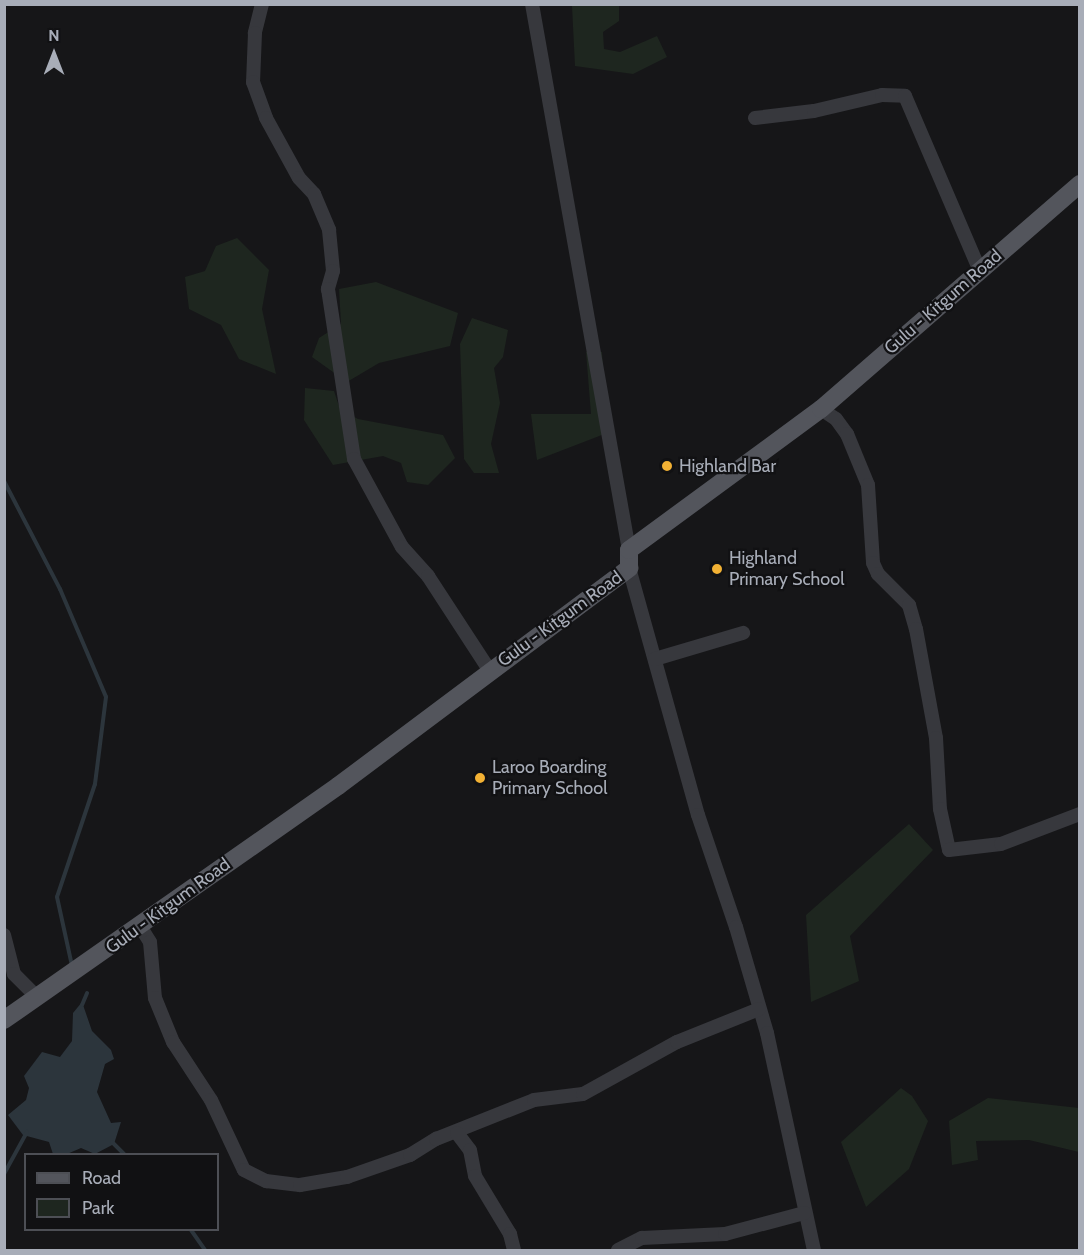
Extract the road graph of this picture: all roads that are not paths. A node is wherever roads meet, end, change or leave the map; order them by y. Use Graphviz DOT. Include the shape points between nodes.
graph roads {
  1 [pos="261,4"];
  2 [pos="532,4"];
  3 [pos="755,118"];
  4 [pos="1080,184"];
  5 [pos="979,269"];
  6 [pos="821,409"];
  7 [pos="629,559"];
  8 [pos="743,633"];
  9 [pos="655,659"];
  10 [pos="490,671"];
  11 [pos="1080,814"];
  12 [pos="140,926"];
  13 [pos="4,935"];
  14 [pos="37,998"];
  15 [pos="759,1009"];
  16 [pos="4,1020"];
  17 [pos="457,1133"];
  18 [pos="804,1213"];
  19 [pos="816,1248"];
  20 [pos="514,1251"];
  21 [pos="618,1251"];
  1 -- 10 [label="street" via="255,33 253,82 271,128 299,178 314,194 329,230 333,271 328,289 354,459 402,547 429,576"];
  2 -- 7 [label="street"];
  3 -- 5 [label="street" via="814,111 882,94 905,96"];
  4 -- 5 [label="main road, Gulu - Kitgum Road"];
  5 -- 6 [label="main road, Gulu - Kitgum Road"];
  6 -- 7 [label="main road, Gulu - Kitgum Road"];
  6 -- 11 [label="street" via="836,419 847,434 868,485 873,563 885,582 909,605 916,629 936,738 940,809 949,850 1001,844"];
  7 -- 9 [label="street"];
  7 -- 10 [label="main road, Gulu - Kitgum Road"];
  8 -- 9 [label="street"];
  9 -- 15 [label="street" via="698,815"];
  10 -- 12 [label="main road, Gulu - Kitgum Road"];
  12 -- 14 [label="main road, Gulu - Kitgum Road"];
  12 -- 17 [label="street" via="150,942 155,998 173,1042 215,1108 244,1170 254,1177 300,1185 347,1177"];
  13 -- 14 [label="street" via="14,974"];
  14 -- 16 [label="main road, Gulu - Kitgum Road"];
  15 -- 17 [label="street" via="677,1041 583,1094 534,1100"];
  15 -- 18 [label="street"];
  17 -- 20 [label="street" via="470,1150 475,1176 510,1234"];
  18 -- 19 [label="street"];
  18 -- 21 [label="street" via="725,1234 642,1238"];
}
